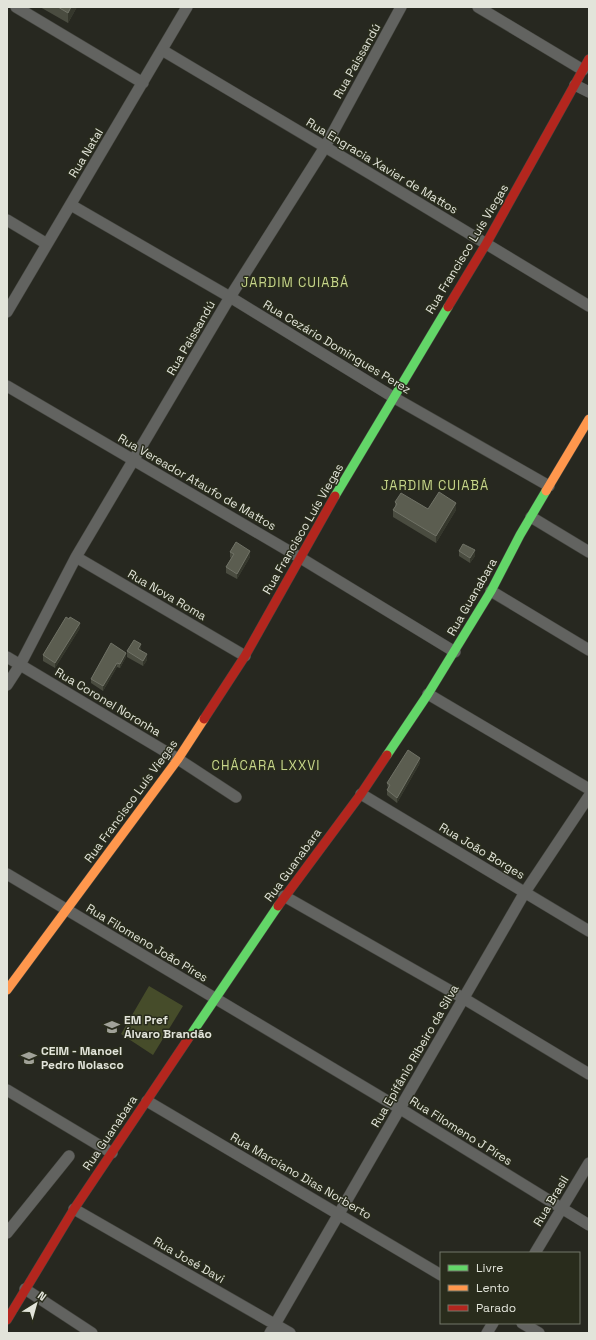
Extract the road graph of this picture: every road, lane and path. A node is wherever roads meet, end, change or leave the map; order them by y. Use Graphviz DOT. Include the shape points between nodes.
graph roads {
  1 [pos="16,7"];
  2 [pos="188,7"];
  3 [pos="401,7"];
  4 [pos="478,7"];
  5 [pos="162,50"];
  6 [pos="589,59"];
  7 [pos="583,70"];
  8 [pos="143,83"];
  9 [pos="576,85"];
  10 [pos="589,92"];
  11 [pos="325,147"];
  12 [pos="70,205"];
  13 [pos="7,220"];
  14 [pos="47,244"];
  15 [pos="486,244"];
  16 [pos="230,297"];
  17 [pos="589,306"];
  18 [pos="7,312"];
  19 [pos="7,386"];
  20 [pos="393,396"];
  21 [pos="589,419"];
  22 [pos="134,460"];
  23 [pos="550,486"];
  24 [pos="531,517"];
  25 [pos="589,552"];
  26 [pos="76,557"];
  27 [pos="299,557"];
  28 [pos="491,590"];
  29 [pos="589,650"];
  30 [pos="455,652"];
  31 [pos="245,656"];
  32 [pos="7,657"];
  33 [pos="20,665"];
  34 [pos="7,685"];
  35 [pos="428,694"];
  36 [pos="178,759"];
  37 [pos="589,788"];
  38 [pos="361,794"];
  39 [pos="589,796"];
  40 [pos="236,797"];
  41 [pos="7,874"];
  42 [pos="525,892"];
  43 [pos="284,896"];
  44 [pos="65,910"];
  45 [pos="589,931"];
  46 [pos="7,990"];
  47 [pos="463,998"];
  48 [pos="215,1000"];
  49 [pos="589,1074"];
  50 [pos="7,1090"];
  51 [pos="147,1101"];
  52 [pos="399,1108"];
  53 [pos="112,1153"];
  54 [pos="69,1156"];
  55 [pos="589,1163"];
  56 [pos="74,1209"];
  57 [pos="562,1209"];
  58 [pos="339,1213"];
  59 [pos="589,1225"];
  60 [pos="7,1233"];
  61 [pos="536,1252"];
  62 [pos="440,1273"];
  63 [pos="25,1289"];
  64 [pos="7,1320"];
  65 [pos="492,1324"];
  66 [pos="524,1324"];
  67 [pos="272,1328"];
  68 [pos="92,1333"];
  69 [pos="290,1333"];
  70 [pos="487,1333"];
  71 [pos="539,1333"];
  1 -- 8 [label="street"];
  2 -- 5 [label="street, Rua Natal"];
  3 -- 11 [label="street, Rua Paissandú"];
  4 -- 7 [label="street"];
  5 -- 8 [label="street, Rua Natal"];
  5 -- 11 [label="street, Rua Engracia Xavier de Mattos"];
  6 -- 7 [label="street, Rua Francisco Luís Viegas"];
  7 -- 9 [label="street, Rua Francisco Luís Viegas"];
  8 -- 12 [label="street, Rua Natal"];
  9 -- 10 [label="street"];
  9 -- 15 [label="street, Rua Francisco Luís Viegas"];
  11 -- 15 [label="street, Rua Engracia Xavier de Mattos"];
  11 -- 16 [label="street, Rua Paissandú"];
  12 -- 14 [label="street, Rua Natal"];
  12 -- 16 [label="street, Rua Cezário Domingues Perez"];
  13 -- 14 [label="street"];
  14 -- 18 [label="street, Rua Natal"];
  15 -- 17 [label="street, Rua Engracia Xavier de Mattos"];
  15 -- 20 [label="street, Rua Francisco Luís Viegas"];
  16 -- 20 [label="street, Rua Cezário Domingues Perez"];
  16 -- 22 [label="street, Rua Paissandú"];
  19 -- 22 [label="street, Rua Vereador Ataufo de Mattos"];
  20 -- 23 [label="street, Rua Cezário Domingues Perez"];
  20 -- 27 [label="street, Rua Francisco Luís Viegas"];
  21 -- 23 [label="street, Rua Guanabara"];
  22 -- 26 [label="street, Rua Paissandú"];
  22 -- 27 [label="street, Rua Vereador Ataufo de Mattos"];
  23 -- 24 [label="street, Rua Guanabara"];
  24 -- 25 [label="street"];
  24 -- 28 [label="street, Rua Guanabara"];
  26 -- 31 [label="street, Rua Nova Roma"];
  26 -- 33 [label="street, Rua Paissandú"];
  27 -- 30 [label="street, Rua Vereador Ataufo de Mattos"];
  27 -- 31 [label="street, Rua Francisco Luís Viegas"];
  28 -- 29 [label="street"];
  28 -- 30 [label="street, Rua Guanabara"];
  30 -- 35 [label="street, Rua Guanabara"];
  31 -- 36 [label="street, Rua Francisco Luís Viegas"];
  32 -- 33 [label="street, Rua Coronel Noronha"];
  33 -- 34 [label="street, Rua Paissandú"];
  33 -- 36 [label="street, Rua Coronel Noronha"];
  35 -- 37 [label="street"];
  35 -- 38 [label="street, Rua Guanabara"];
  36 -- 40 [label="street, Rua Coronel Noronha"];
  36 -- 44 [label="street, Rua Francisco Luís Viegas"];
  38 -- 42 [label="street, Rua João Borges"];
  38 -- 43 [label="street, Rua Guanabara"];
  39 -- 42 [label="street, Rua Epifânio Ribeiro da Silva"];
  41 -- 44 [label="street, Rua Filomeno João Píres"];
  42 -- 45 [label="street, Rua João Borges"];
  42 -- 47 [label="street, Rua Epifânio Ribeiro da Silva"];
  43 -- 47 [label="street"];
  43 -- 48 [label="street, Rua Guanabara"];
  44 -- 46 [label="street, Rua Francisco Luís Viegas"];
  44 -- 48 [label="street, Rua Filomeno João Píres"];
  47 -- 49 [label="street"];
  47 -- 52 [label="street, Rua Epifânio Ribeiro da Silva"];
  48 -- 51 [label="street, Rua Guanabara"];
  48 -- 52 [label="street, Rua Filomeno J Píres"];
  50 -- 53 [label="street"];
  51 -- 53 [label="street, Rua Guanabara"];
  51 -- 58 [label="street, Rua Marciano Dias Norberto"];
  52 -- 57 [label="street, Rua Filomeno J Píres"];
  52 -- 58 [label="street, Rua Epifânio Ribeiro da Silva"];
  53 -- 56 [label="street, Rua Guanabara"];
  54 -- 60 [label="street"];
  55 -- 57 [label="street, Rua Brasil"];
  56 -- 63 [label="street, Rua Guanabara"];
  56 -- 67 [label="street, Rua José Davi"];
  57 -- 59 [label="street, Rua Filomeno J Píres"];
  57 -- 61 [label="street, Rua Brasil"];
  58 -- 62 [label="street, Rua Marciano Dias Norberto"];
  58 -- 67 [label="street, Rua Epifânio Ribeiro da Silva"];
  63 -- 64 [label="street, Rua Guanabara"];
  63 -- 68 [label="street"];
  65 -- 70 [label="street"];
  66 -- 71 [label="street"];
  67 -- 69 [label="street, Rua José Davi"];
}
